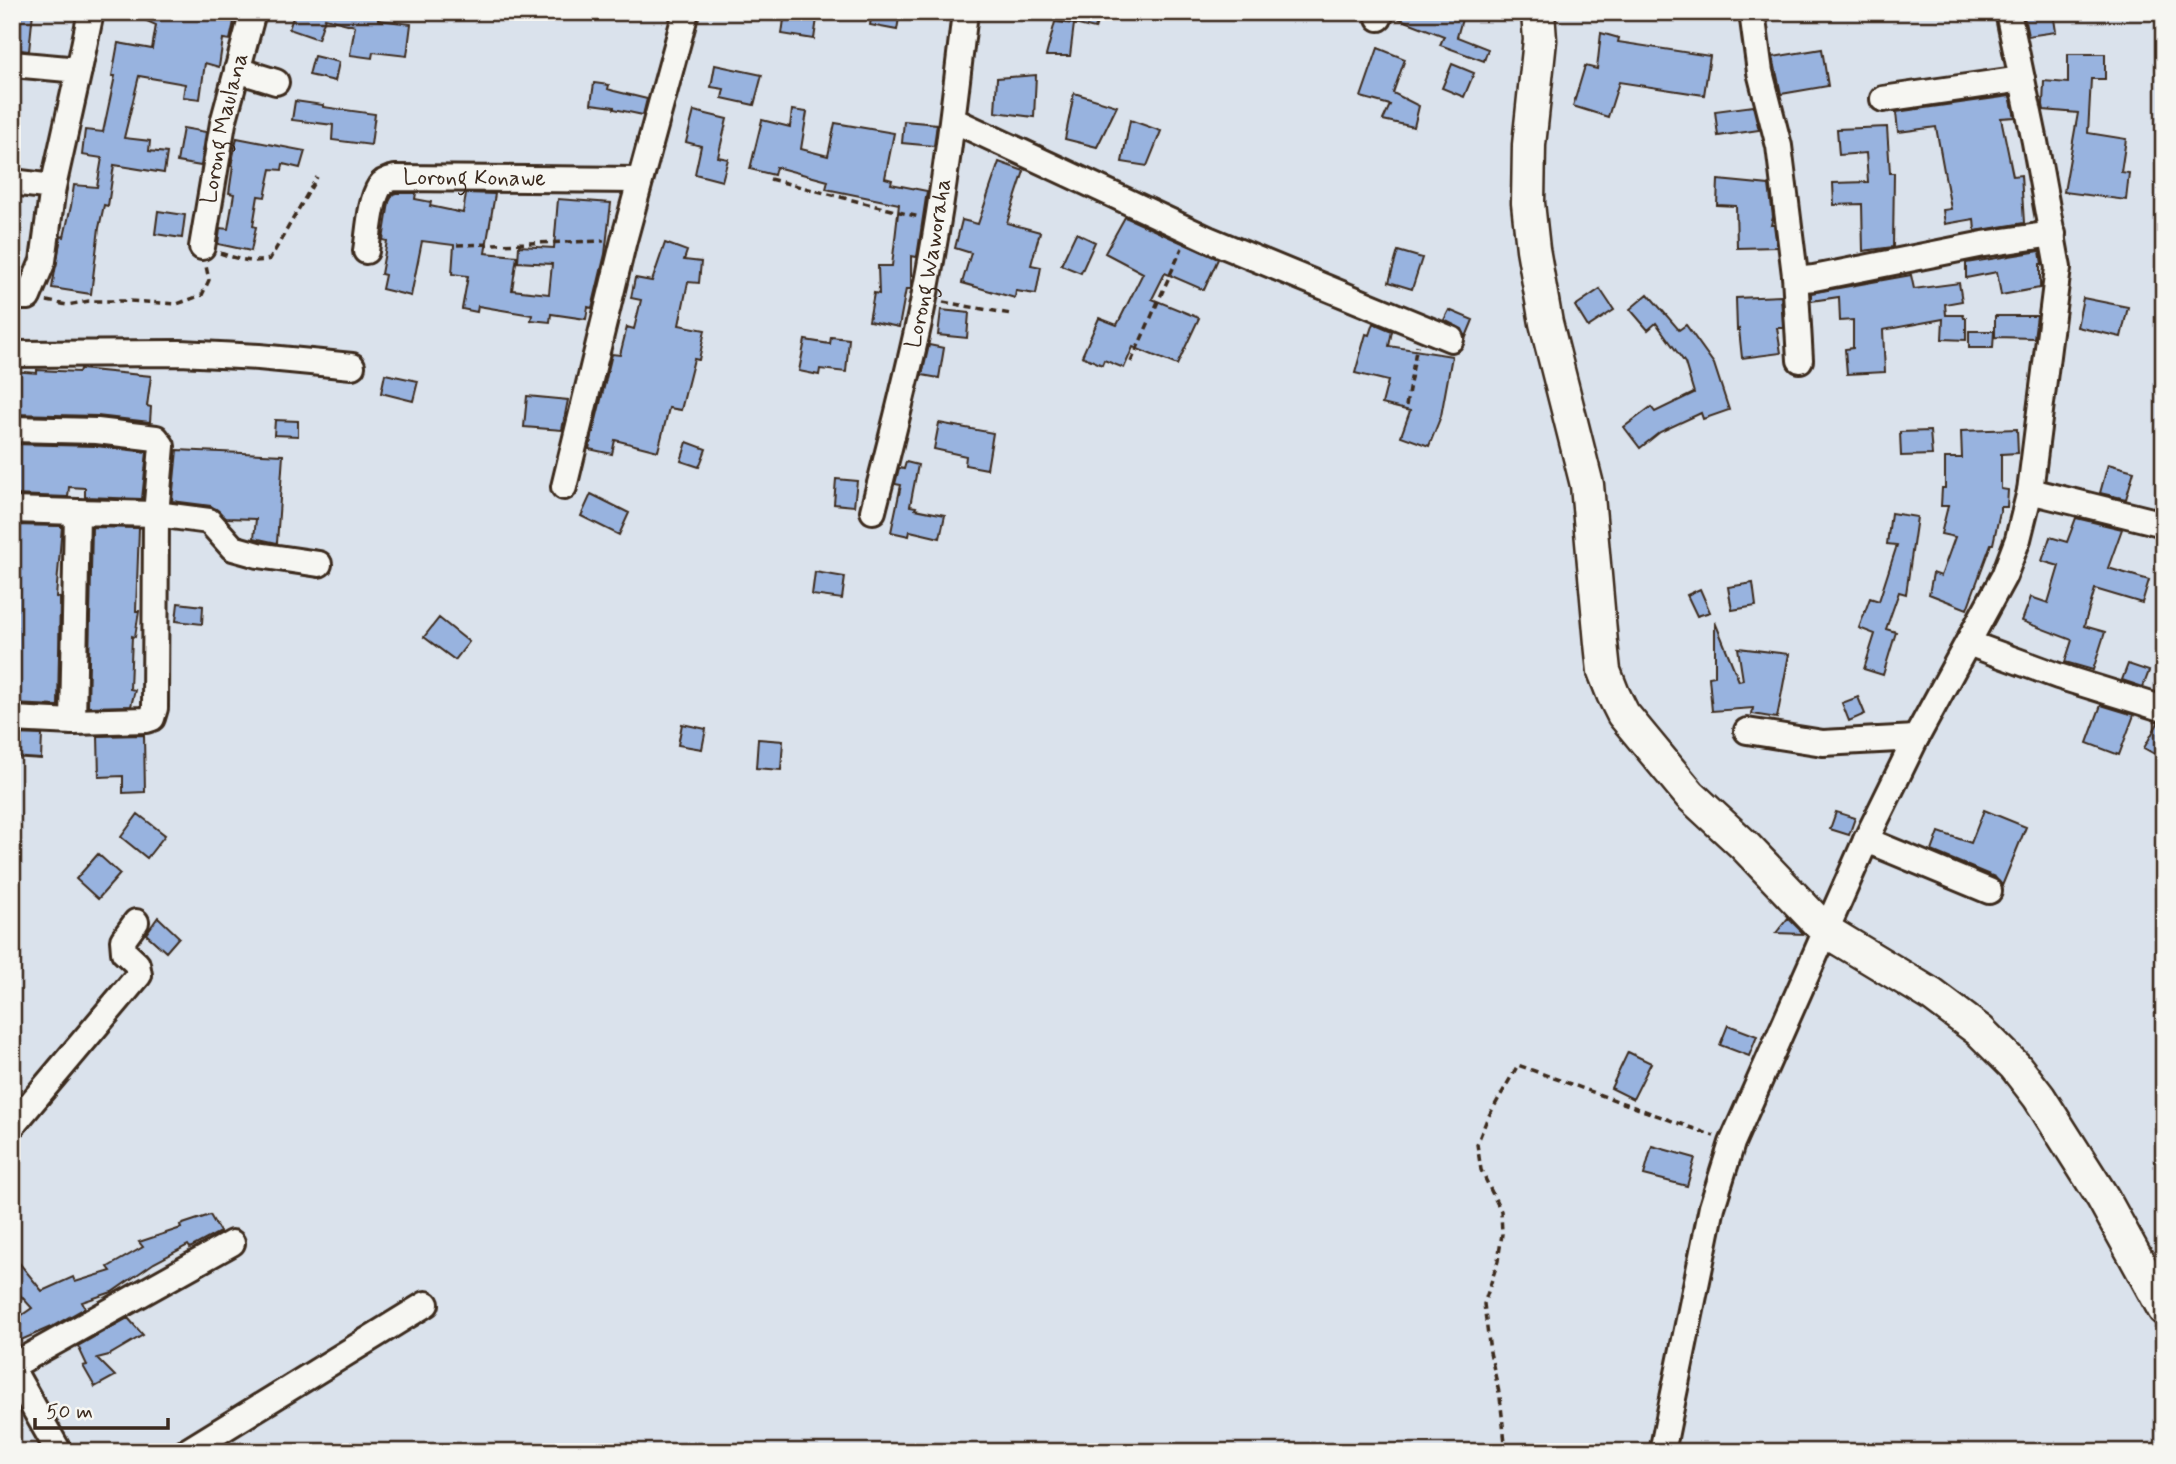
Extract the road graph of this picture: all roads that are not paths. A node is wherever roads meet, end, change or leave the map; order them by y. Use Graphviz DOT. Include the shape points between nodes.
graph roads {
  1 [pos="91,12"];
  2 [pos="253,12"];
  3 [pos="686,12"];
  4 [pos="965,12"];
  5 [pos="1557,12"];
  6 [pos="1752,12"];
  7 [pos="2008,12"];
  8 [pos="1539,26"];
  9 [pos="12,64"];
  10 [pos="79,70"];
  11 [pos="237,70"];
  12 [pos="2022,79"];
  13 [pos="276,82"];
  14 [pos="1883,99"];
  15 [pos="953,120"];
  16 [pos="640,180"];
  17 [pos="12,182"];
  18 [pos="54,187"];
  19 [pos="2053,234"];
  20 [pos="202,247"];
  21 [pos="366,251"];
  22 [pos="1795,275"];
  23 [pos="20,297"];
  24 [pos="1451,339"];
  25 [pos="12,354"];
  26 [pos="1800,360"];
  27 [pos="352,366"];
  28 [pos="12,429"];
  29 [pos="564,487"];
  30 [pos="2030,491"];
  31 [pos="12,510"];
  32 [pos="873,510"];
  33 [pos="77,512"];
  34 [pos="156,514"];
  35 [pos="2164,524"];
  36 [pos="319,564"];
  37 [pos="1968,643"];
  38 [pos="2164,709"];
  39 [pos="12,719"];
  40 [pos="74,722"];
  41 [pos="1747,731"];
  42 [pos="1916,738"];
  43 [pos="1866,841"];
  44 [pos="1989,891"];
  45 [pos="136,922"];
  46 [pos="1826,931"];
  47 [pos="12,1126"];
  48 [pos="232,1243"];
  49 [pos="426,1304"];
  50 [pos="2164,1309"];
  51 [pos="12,1368"];
  52 [pos="59,1452"];
  53 [pos="186,1452"];
  54 [pos="1662,1452"];
  1 -- 10 [label="street"];
  2 -- 11 [label="street, Lorong Maulana"];
  3 -- 16 [label="street"];
  4 -- 15 [label="street, Lorong Waworaha"];
  5 -- 8 [label="main road"];
  6 -- 22 [label="street" via="1760,72 1779,146"];
  7 -- 12 [label="street"];
  8 -- 46 [label="main road" via="1528,203 1546,323 1587,485 1604,671 1623,714 1690,795"];
  9 -- 10 [label="street"];
  10 -- 18 [label="street"];
  11 -- 13 [label="street"];
  11 -- 20 [label="street, Lorong Maulana"];
  12 -- 14 [label="street"];
  12 -- 19 [label="street"];
  15 -- 24 [label="street" via="1190,230"];
  15 -- 32 [label="street, Lorong Waworaha" via="924,299"];
  16 -- 21 [label="street, Lorong Konawe" via="395,178 380,186"];
  16 -- 29 [label="street"];
  17 -- 18 [label="street"];
  18 -- 23 [label="street" via="43,261"];
  19 -- 22 [label="street" via="1814,278"];
  19 -- 30 [label="street" via="2058,268"];
  22 -- 26 [label="street"];
  25 -- 27 [label="street" via="180,353"];
  28 -- 34 [label="street" via="156,438 162,446"];
  30 -- 35 [label="street"];
  30 -- 37 [label="street" via="2004,576"];
  31 -- 33 [label="street"];
  33 -- 34 [label="street"];
  33 -- 40 [label="street"];
  34 -- 36 [label="street" via="209,521 228,544 241,551"];
  34 -- 40 [label="street" via="154,714 146,720"];
  37 -- 38 [label="street"];
  37 -- 42 [label="street"];
  39 -- 40 [label="street"];
  41 -- 42 [label="street" via="1823,743"];
  42 -- 43 [label="street"];
  43 -- 44 [label="street"];
  43 -- 46 [label="street"];
  45 -- 47 [label="street" via="123,940 124,952 137,964 139,975"];
  46 -- 50 [label="main road" via="1932,995 1980,1031 2015,1066 2104,1198"];
  46 -- 54 [label="street" via="1732,1143 1712,1207"];
  48 -- 51 [label="street"];
  49 -- 53 [label="street"];
  51 -- 52 [label="street"];
}
